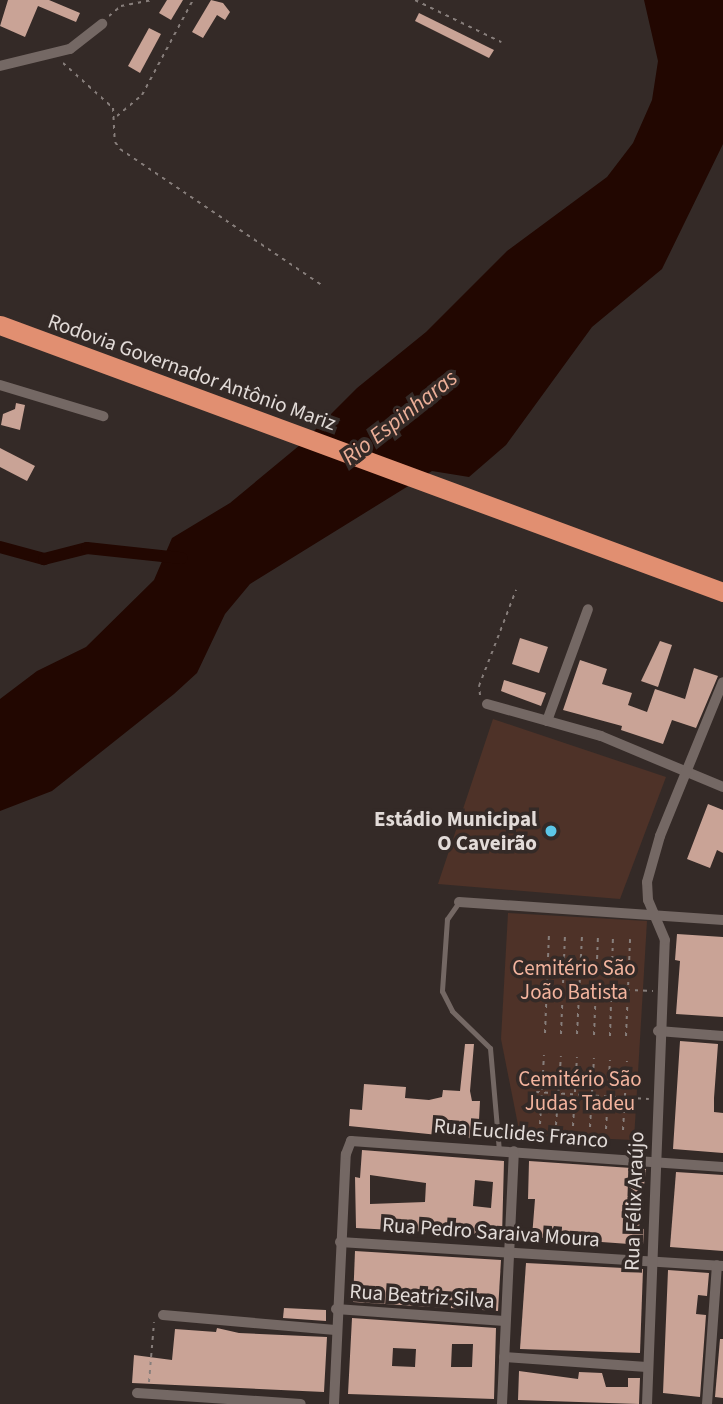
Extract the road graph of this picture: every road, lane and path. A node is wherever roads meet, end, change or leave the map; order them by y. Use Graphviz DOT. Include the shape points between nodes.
graph roads {
  1 [pos="152,0"];
  2 [pos="193,0"];
  3 [pos="415,0"];
  4 [pos="102,24"];
  5 [pos="501,42"];
  6 [pos="53,55"];
  7 [pos="0,66"];
  8 [pos="116,116"];
  9 [pos="323,286"];
  10 [pos="0,325"];
  11 [pos="0,385"];
  12 [pos="103,416"];
  13 [pos="516,590"];
  14 [pos="723,592"];
  15 [pos="588,609"];
  16 [pos="723,682"];
  17 [pos="487,704"];
  18 [pos="547,721"];
  19 [pos="688,775"];
  20 [pos="723,787"];
  21 [pos="459,902"];
  22 [pos="657,916"];
  23 [pos="723,920"];
  24 [pos="549,933"];
  25 [pos="565,934"];
  26 [pos="582,935"];
  27 [pos="597,936"];
  28 [pos="614,937"];
  29 [pos="630,939"];
  30 [pos="533,986"];
  31 [pos="547,986"];
  32 [pos="563,987"];
  33 [pos="579,988"];
  34 [pos="595,988"];
  35 [pos="612,989"];
  36 [pos="628,990"];
  37 [pos="661,991"];
  38 [pos="658,1031"];
  39 [pos="545,1033"];
  40 [pos="561,1034"];
  41 [pos="577,1034"];
  42 [pos="594,1035"];
  43 [pos="610,1036"];
  44 [pos="626,1036"];
  45 [pos="723,1036"];
  46 [pos="544,1055"];
  47 [pos="561,1056"];
  48 [pos="577,1057"];
  49 [pos="594,1058"];
  50 [pos="610,1060"];
  51 [pos="627,1061"];
  52 [pos="536,1092"];
  53 [pos="542,1092"];
  54 [pos="558,1093"];
  55 [pos="575,1094"];
  56 [pos="592,1095"];
  57 [pos="608,1096"];
  58 [pos="625,1097"];
  59 [pos="657,1100"];
  60 [pos="540,1124"];
  61 [pos="556,1125"];
  62 [pos="573,1126"];
  63 [pos="590,1127"];
  64 [pos="606,1129"];
  65 [pos="623,1130"];
  66 [pos="499,1150"];
  67 [pos="514,1151"];
  68 [pos="654,1163"];
  69 [pos="723,1167"];
  70 [pos="340,1242"];
  71 [pos="508,1254"];
  72 [pos="650,1261"];
  73 [pos="720,1266"];
  74 [pos="336,1309"];
  75 [pos="158,1315"];
  76 [pos="505,1321"];
  77 [pos="335,1330"];
  78 [pos="504,1357"];
  79 [pos="647,1367"];
  80 [pos="142,1394"];
  81 [pos="255,1402"];
  82 [pos="301,1404"];
  83 [pos="334,1404"];
  84 [pos="502,1404"];
  85 [pos="647,1404"];
  86 [pos="707,1404"];
  1 -- 4 [label="path" via="121,6"];
  2 -- 8 [label="path" via="142,95"];
  3 -- 5 [label="path"];
  4 -- 6 [label="street" via="82,43"];
  6 -- 7 [label="street"];
  6 -- 8 [label="path" via="113,108"];
  8 -- 9 [label="path" via="115,142 120,149"];
  10 -- 14 [label="highway, Rodovia Governador Antônio Mariz"];
  11 -- 12 [label="street"];
  13 -- 17 [label="path" via="479,686"];
  15 -- 18 [label="street"];
  16 -- 19 [label="street, Rua Félix Araújo"];
  17 -- 18 [label="street"];
  18 -- 19 [label="street" via="601,736"];
  19 -- 20 [label="street"];
  19 -- 22 [label="street, Rua Félix Araújo" via="660,836 647,882 648,900"];
  21 -- 22 [label="street"];
  21 -- 66 [label="lane" via="447,919 442,991 452,1011 490,1048"];
  22 -- 23 [label="street"];
  22 -- 37 [label="street, Rua Félix Araújo" via="665,940"];
  24 -- 31 [label="path"];
  25 -- 32 [label="path"];
  26 -- 33 [label="path"];
  27 -- 34 [label="path"];
  28 -- 35 [label="path"];
  29 -- 36 [label="path"];
  30 -- 31 [label="path"];
  31 -- 32 [label="path"];
  31 -- 39 [label="path"];
  32 -- 33 [label="path"];
  32 -- 40 [label="path"];
  33 -- 34 [label="path"];
  33 -- 41 [label="path"];
  34 -- 35 [label="path"];
  34 -- 42 [label="path"];
  35 -- 36 [label="path"];
  35 -- 43 [label="path"];
  36 -- 37 [label="path"];
  36 -- 44 [label="path"];
  37 -- 38 [label="street, Rua Félix Araújo"];
  38 -- 45 [label="street"];
  38 -- 59 [label="street, Rua Félix Araújo"];
  46 -- 53 [label="path"];
  47 -- 54 [label="path"];
  48 -- 55 [label="path"];
  49 -- 56 [label="path"];
  50 -- 57 [label="path"];
  51 -- 58 [label="path"];
  52 -- 53 [label="path"];
  53 -- 54 [label="path"];
  53 -- 60 [label="path"];
  54 -- 55 [label="path"];
  54 -- 61 [label="path"];
  55 -- 56 [label="path"];
  55 -- 62 [label="path"];
  56 -- 57 [label="path"];
  56 -- 63 [label="path"];
  57 -- 58 [label="path"];
  57 -- 64 [label="path"];
  58 -- 59 [label="path"];
  58 -- 65 [label="path"];
  59 -- 68 [label="street, Rua Félix Araújo"];
  66 -- 67 [label="street, Rua Euclides Franco"];
  66 -- 70 [label="street, Rua Euclides Franco" via="351,1141 346,1154"];
  67 -- 68 [label="street, Rua Euclides Franco"];
  67 -- 71 [label="street"];
  68 -- 69 [label="street, Rua Euclides Franco"];
  68 -- 72 [label="street, Rua Félix Araújo"];
  70 -- 71 [label="street, Rua Pedro Saraiva Moura"];
  70 -- 74 [label="street"];
  71 -- 72 [label="street, Rua Pedro Saraiva Moura"];
  71 -- 76 [label="street"];
  72 -- 73 [label="street, Rua Pedro Saraiva Moura"];
  72 -- 79 [label="street, Rua Félix Araújo"];
  73 -- 86 [label="street"];
  74 -- 76 [label="street, Rua Beatriz Silva"];
  74 -- 77 [label="street"];
  75 -- 77 [label="street"];
  75 -- 80 [label="path"];
  76 -- 78 [label="street"];
  77 -- 83 [label="street"];
  78 -- 79 [label="street"];
  78 -- 84 [label="street"];
  79 -- 85 [label="street, Rua Félix Araújo"];
  80 -- 81 [label="street"];
  81 -- 82 [label="street"];
}
